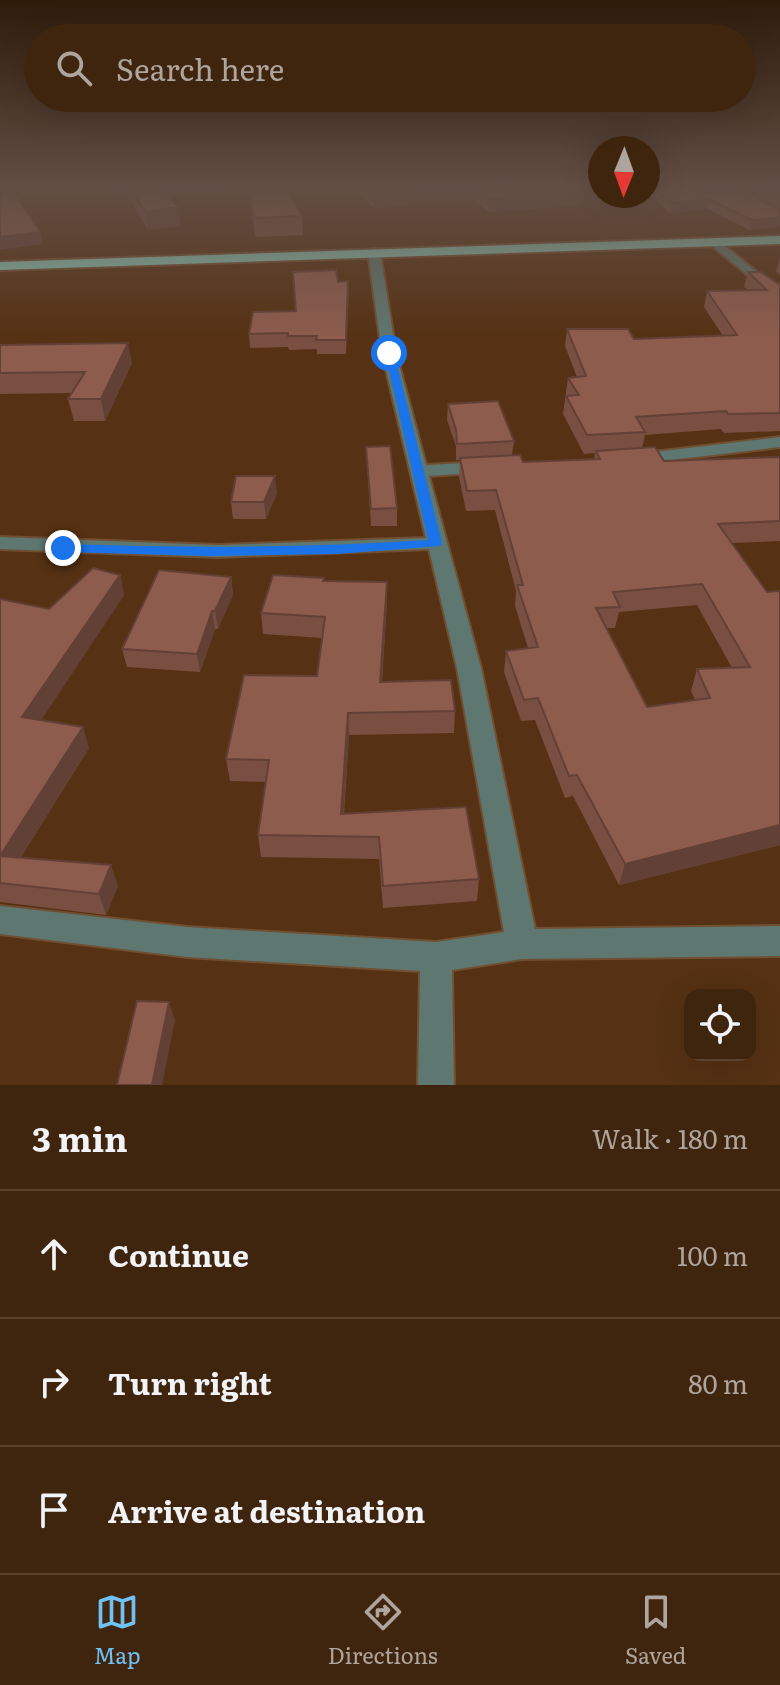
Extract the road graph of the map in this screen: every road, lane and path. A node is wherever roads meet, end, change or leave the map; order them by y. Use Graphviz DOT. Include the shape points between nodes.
graph roads {
  1 [pos="780,240"];
  2 [pos="716,244"];
  3 [pos="374,252"];
  4 [pos="0,266"];
  5 [pos="780,297"];
  6 [pos="780,442"];
  7 [pos="612,461"];
  8 [pos="507,466"];
  9 [pos="418,471"];
  10 [pos="0,543"];
  11 [pos="436,543"];
  12 [pos="0,920"];
  13 [pos="780,941"];
  14 [pos="522,944"];
  15 [pos="436,957"];
  16 [pos="436,1085"];
  1 -- 2 [label="highway"];
  2 -- 3 [label="highway"];
  2 -- 5 [label="street"];
  3 -- 4 [label="highway"];
  3 -- 9 [label="street" via="389,353"];
  6 -- 7 [label="street"];
  8 -- 9 [label="street"];
  9 -- 11 [label="street"];
  10 -- 11 [label="street" via="208,552"];
  11 -- 14 [label="street" via="469,668"];
  12 -- 15 [label="street" via="187,942"];
  13 -- 14 [label="street"];
  14 -- 15 [label="street"];
  15 -- 16 [label="street"];
}
